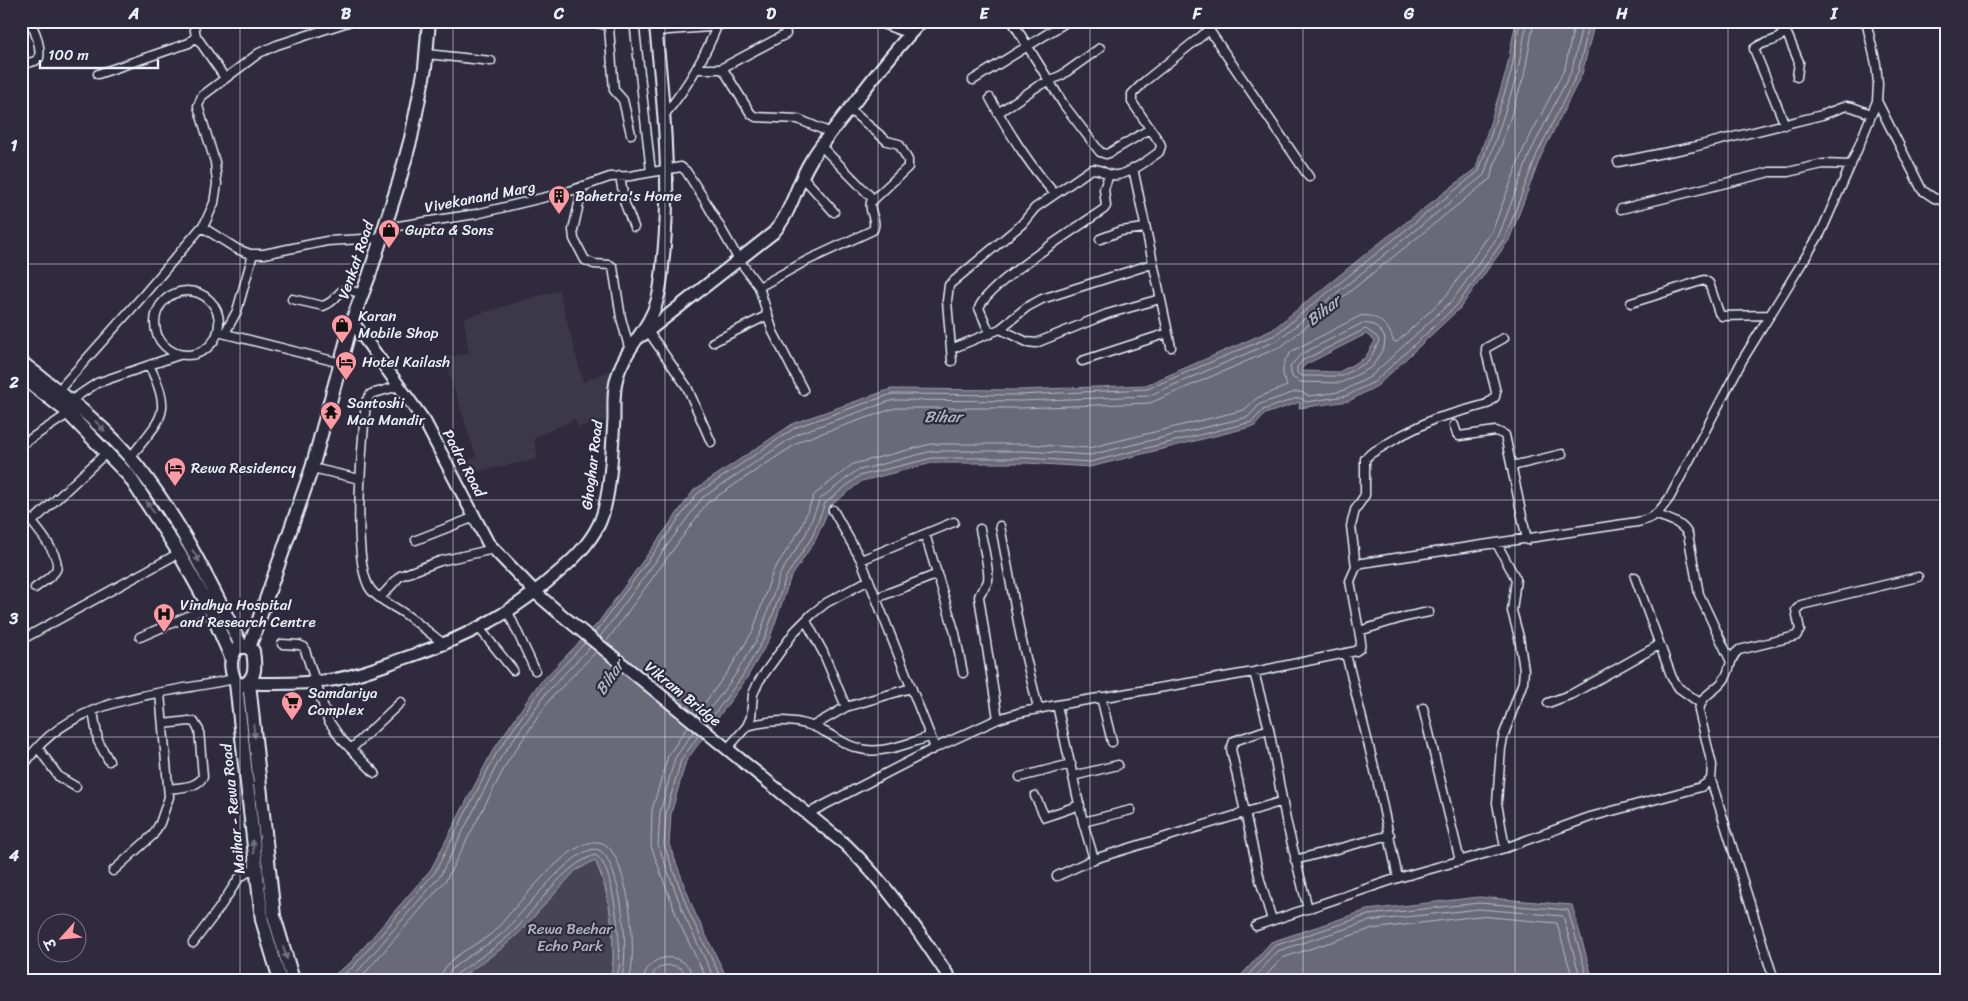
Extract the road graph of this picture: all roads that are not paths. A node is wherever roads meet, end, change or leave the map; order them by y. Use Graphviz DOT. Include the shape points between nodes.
graph roads {
  1 [pos="30,21"];
  2 [pos="193,21"];
  3 [pos="351,21"];
  4 [pos="429,21"];
  5 [pos="588,21"];
  6 [pos="634,21"];
  7 [pos="738,21"];
  8 [pos="784,21"];
  9 [pos="874,21"];
  10 [pos="922,21"];
  11 [pos="1022,21"];
  12 [pos="1068,21"];
  13 [pos="1203,21"];
  14 [pos="1789,21"];
  15 [pos="1866,21"];
  16 [pos="718,23"];
  17 [pos="884,23"];
  18 [pos="1014,24"];
  19 [pos="656,26"];
  20 [pos="1785,29"];
  21 [pos="1209,30"];
  22 [pos="910,34"];
  23 [pos="196,36"];
  24 [pos="1028,47"];
  25 [pos="1100,48"];
  26 [pos="427,54"];
  27 [pos="491,61"];
  28 [pos="21,65"];
  29 [pos="696,69"];
  30 [pos="720,69"];
  31 [pos="98,74"];
  32 [pos="1797,77"];
  33 [pos="225,78"];
  34 [pos="973,80"];
  35 [pos="1049,80"];
  36 [pos="990,98"];
  37 [pos="1877,101"];
  38 [pos="849,109"];
  39 [pos="998,113"];
  40 [pos="665,114"];
  41 [pos="1871,114"];
  42 [pos="1785,125"];
  43 [pos="1150,129"];
  44 [pos="830,133"];
  45 [pos="631,134"];
  46 [pos="821,146"];
  47 [pos="1618,162"];
  48 [pos="1851,165"];
  49 [pos="1132,168"];
  50 [pos="667,169"];
  51 [pos="650,172"];
  52 [pos="1109,174"];
  53 [pos="620,176"];
  54 [pos="802,176"];
  55 [pos="1309,176"];
  56 [pos="583,186"];
  57 [pos="1055,194"];
  58 [pos="873,199"];
  59 [pos="1947,202"];
  60 [pos="1621,209"];
  61 [pos="834,212"];
  62 [pos="202,227"];
  63 [pos="634,227"];
  64 [pos="1145,228"];
  65 [pos="383,233"];
  66 [pos="1100,239"];
  67 [pos="253,254"];
  68 [pos="739,260"];
  69 [pos="1152,264"];
  70 [pos="759,287"];
  71 [pos="362,294"];
  72 [pos="292,298"];
  73 [pos="1160,299"];
  74 [pos="1631,303"];
  75 [pos="768,315"];
  76 [pos="1770,315"];
  77 [pos="352,321"];
  78 [pos="1000,329"];
  79 [pos="222,333"];
  80 [pos="1168,333"];
  81 [pos="990,334"];
  82 [pos="643,335"];
  83 [pos="1504,338"];
  84 [pos="713,342"];
  85 [pos="1172,347"];
  86 [pos="951,349"];
  87 [pos="630,351"];
  88 [pos="179,355"];
  89 [pos="952,361"];
  90 [pos="1082,361"];
  91 [pos="21,362"];
  92 [pos="341,362"];
  93 [pos="149,365"];
  94 [pos="21,376"];
  95 [pos="399,386"];
  96 [pos="803,390"];
  97 [pos="58,391"];
  98 [pos="71,406"];
  99 [pos="1454,425"];
  100 [pos="711,442"];
  101 [pos="21,445"];
  102 [pos="106,453"];
  103 [pos="1562,454"];
  104 [pos="130,458"];
  105 [pos="1512,466"];
  106 [pos="312,468"];
  107 [pos="360,480"];
  108 [pos="21,510"];
  109 [pos="833,510"];
  110 [pos="1657,515"];
  111 [pos="475,517"];
  112 [pos="32,522"];
  113 [pos="954,522"];
  114 [pos="1000,526"];
  115 [pos="980,530"];
  116 [pos="925,534"];
  117 [pos="416,540"];
  118 [pos="1527,540"];
  119 [pos="1498,544"];
  120 [pos="494,549"];
  121 [pos="179,553"];
  122 [pos="861,560"];
  123 [pos="1356,567"];
  124 [pos="938,574"];
  125 [pos="1634,577"];
  126 [pos="1918,577"];
  127 [pos="869,580"];
  128 [pos="35,588"];
  129 [pos="536,593"];
  130 [pos="380,598"];
  131 [pos="876,598"];
  132 [pos="209,607"];
  133 [pos="508,612"];
  134 [pos="558,612"];
  135 [pos="1429,612"];
  136 [pos="806,620"];
  137 [pos="480,628"];
  138 [pos="1359,631"];
  139 [pos="140,637"];
  140 [pos="22,640"];
  141 [pos="282,644"];
  142 [pos="444,645"];
  143 [pos="1658,645"];
  144 [pos="245,648"];
  145 [pos="1346,654"];
  146 [pos="231,658"];
  147 [pos="1731,662"];
  148 [pos="513,670"];
  149 [pos="535,670"];
  150 [pos="1254,672"];
  151 [pos="963,673"];
  152 [pos="240,682"];
  153 [pos="317,682"];
  154 [pos="911,688"];
  155 [pos="160,693"];
  156 [pos="1101,697"];
  157 [pos="401,702"];
  158 [pos="1548,703"];
  159 [pos="1700,703"];
  160 [pos="1057,704"];
  161 [pos="846,707"];
  162 [pos="1038,708"];
  163 [pos="1423,708"];
  164 [pos="93,711"];
  165 [pos="998,719"];
  166 [pos="163,724"];
  167 [pos="747,726"];
  168 [pos="813,726"];
  169 [pos="1269,729"];
  170 [pos="930,737"];
  171 [pos="1112,742"];
  172 [pos="723,746"];
  173 [pos="38,748"];
  174 [pos="935,748"];
  175 [pos="351,749"];
  176 [pos="109,761"];
  177 [pos="1071,764"];
  178 [pos="1118,765"];
  179 [pos="21,771"];
  180 [pos="375,773"];
  181 [pos="1073,776"];
  182 [pos="1020,777"];
  183 [pos="1711,780"];
  184 [pos="76,787"];
  185 [pos="169,789"];
  186 [pos="1035,796"];
  187 [pos="1283,801"];
  188 [pos="1080,805"];
  189 [pos="1131,810"];
  190 [pos="1244,812"];
  191 [pos="809,813"];
  192 [pos="1084,822"];
  193 [pos="1390,835"];
  194 [pos="1505,848"];
  195 [pos="1094,859"];
  196 [pos="1295,860"];
  197 [pos="1460,861"];
  198 [pos="256,868"];
  199 [pos="113,871"];
  200 [pos="1057,876"];
  201 [pos="1398,878"];
  202 [pos="1308,909"];
  203 [pos="1272,920"];
  204 [pos="1256,926"];
  205 [pos="271,928"];
  206 [pos="193,943"];
  207 [pos="280,980"];
  208 [pos="293,980"];
  209 [pos="951,980"];
  210 [pos="1774,980"];
  1 -- 28 [label="street" via="40,58"];
  2 -- 23 [label="street"];
  3 -- 33 [label="street" via="259,53"];
  4 -- 26 [label="main road, Venkat Road"];
  5 -- 45 [label="street" via="609,28 614,90 623,100"];
  6 -- 51 [label="street"];
  7 -- 16 [label="street"];
  8 -- 30 [label="street" via="786,34"];
  9 -- 17 [label="street"];
  10 -- 22 [label="street"];
  11 -- 18 [label="street"];
  12 -- 24 [label="street"];
  13 -- 21 [label="street"];
  14 -- 20 [label="street"];
  15 -- 37 [label="street" via="1876,64"];
  16 -- 19 [label="street"];
  16 -- 29 [label="street"];
  17 -- 22 [label="street"];
  18 -- 24 [label="street"];
  19 -- 40 [label="street, Ghoghar Road"];
  20 -- 32 [label="street" via="1798,62"];
  20 -- 42 [label="street" via="1774,41 1754,49"];
  21 -- 43 [label="street" via="1132,94 1132,102"];
  21 -- 55 [label="street"];
  22 -- 38 [label="street"];
  23 -- 31 [label="street" via="189,43"];
  23 -- 33 [label="street"];
  24 -- 34 [label="street"];
  24 -- 35 [label="street"];
  25 -- 35 [label="street" via="1062,75"];
  26 -- 27 [label="street"];
  26 -- 65 [label="main road, Venkat Road" via="411,138"];
  29 -- 30 [label="street"];
  29 -- 40 [label="street"];
  30 -- 44 [label="street" via="756,117 798,120"];
  33 -- 62 [label="street" via="204,94 198,106 215,162 217,184 214,203"];
  35 -- 39 [label="street"];
  35 -- 43 [label="street" via="1103,154"];
  36 -- 39 [label="street"];
  37 -- 41 [label="street"];
  37 -- 59 [label="street" via="1922,190"];
  38 -- 44 [label="street"];
  38 -- 58 [label="street" via="886,140 899,144 908,160 906,170"];
  39 -- 57 [label="street" via="1030,164"];
  40 -- 50 [label="street, Ghoghar Road"];
  41 -- 42 [label="street" via="1846,106"];
  41 -- 48 [label="street"];
  42 -- 47 [label="street"];
  43 -- 49 [label="street" via="1161,149"];
  44 -- 46 [label="street"];
  46 -- 54 [label="street"];
  46 -- 58 [label="street"];
  48 -- 60 [label="street" via="1823,164 1795,171 1770,172"];
  48 -- 76 [label="street" via="1821,232"];
  49 -- 52 [label="street" via="1119,175"];
  49 -- 64 [label="street"];
  50 -- 51 [label="street, Vivekanand Marg"];
  50 -- 68 [label="street" via="681,167 686,171"];
  50 -- 82 [label="street, Ghoghar Road" via="667,220 658,300"];
  51 -- 53 [label="street, Vivekanand Marg"];
  52 -- 57 [label="street" via="1094,168"];
  52 -- 81 [label="street" via="1104,188 1104,209 1006,278 982,301 979,308"];
  53 -- 56 [label="street, Vivekanand Marg"];
  53 -- 63 [label="street" via="625,204"];
  54 -- 61 [label="street"];
  54 -- 68 [label="street" via="785,218"];
  56 -- 65 [label="street, Vivekanand Marg" via="494,211"];
  56 -- 87 [label="street" via="574,239 585,260 613,267"];
  57 -- 86 [label="street" via="949,285"];
  58 -- 70 [label="street" via="870,208 875,224 871,232 806,261"];
  62 -- 67 [label="street" via="237,249"];
  62 -- 97 [label="street"];
  64 -- 66 [label="street" via="1121,231"];
  64 -- 69 [label="street"];
  65 -- 67 [label="street, Vivekanand Marg"];
  65 -- 71 [label="main road, Venkat Road"];
  67 -- 79 [label="street" via="237,311"];
  68 -- 70 [label="street"];
  68 -- 82 [label="street"];
  69 -- 73 [label="street"];
  69 -- 78 [label="street" via="1042,299"];
  70 -- 75 [label="street"];
  71 -- 72 [label="street" via="343,290 323,306"];
  71 -- 77 [label="main road, Venkat Road"];
  73 -- 78 [label="street" via="1107,314 1036,343"];
  73 -- 80 [label="street"];
  74 -- 76 [label="street" via="1704,280 1709,283 1722,316"];
  75 -- 84 [label="street"];
  75 -- 96 [label="street"];
  76 -- 110 [label="street"];
  77 -- 92 [label="main road, Venkat Road"];
  77 -- 95 [label="street, Padra Road"];
  78 -- 81 [label="street"];
  79 -- 88 [label="street" via="203,352"];
  79 -- 88 [label="street" via="215,307 206,297 189,291 170,295 155,315 154,328 167,349"];
  79 -- 92 [label="street"];
  80 -- 85 [label="street"];
  80 -- 90 [label="street"];
  81 -- 86 [label="street"];
  82 -- 87 [label="street, Ghoghar Road"];
  82 -- 100 [label="street" via="687,387"];
  83 -- 123 [label="street" via="1486,348 1496,392 1492,401 1434,419 1365,459 1365,495 1355,510 1351,526"];
  86 -- 89 [label="street"];
  87 -- 129 [label="street, Ghoghar Road" via="618,373 615,388 612,449 600,522 579,553"];
  88 -- 93 [label="street"];
  91 -- 97 [label="main road"];
  92 -- 106 [label="main road, Venkat Road"];
  93 -- 98 [label="street" via="97,383"];
  93 -- 104 [label="street" via="160,388 163,412"];
  94 -- 98 [label="main road"];
  95 -- 107 [label="street" via="377,391 367,398"];
  95 -- 111 [label="street, Padra Road" via="425,422"];
  97 -- 98 [label="main road"];
  98 -- 101 [label="street"];
  98 -- 102 [label="main road"];
  98 -- 104 [label="main road, one-way" via="92,418"];
  99 -- 105 [label="street" via="1459,436 1502,433"];
  102 -- 112 [label="street"];
  121 -- 102 [label="main road, one-way" via="129,476"];
  103 -- 105 [label="street"];
  104 -- 144 [label="main road, one-way" via="178,526"];
  105 -- 118 [label="street"];
  106 -- 107 [label="street"];
  106 -- 144 [label="main road, Venkat Road"];
  107 -- 130 [label="street" via="360,535 365,574 368,585"];
  108 -- 112 [label="street"];
  109 -- 122 [label="street"];
  110 -- 118 [label="street" via="1648,520"];
  110 -- 147 [label="street" via="1678,523 1688,534 1698,594"];
  111 -- 117 [label="street"];
  111 -- 120 [label="street, Padra Road"];
  112 -- 128 [label="street" via="57,560 53,574"];
  113 -- 116 [label="street"];
  114 -- 162 [label="street"];
  115 -- 165 [label="street" via="989,577 979,597"];
  116 -- 122 [label="street"];
  116 -- 124 [label="street"];
  118 -- 119 [label="street"];
  119 -- 123 [label="street" via="1362,563"];
  119 -- 194 [label="street" via="1516,579 1512,611 1524,670 1501,748 1496,803"];
  120 -- 129 [label="street, Padra Road"];
  120 -- 130 [label="street" via="413,570 400,576"];
  121 -- 132 [label="main road"];
  121 -- 140 [label="street"];
  122 -- 127 [label="street"];
  123 -- 138 [label="street" via="1350,581"];
  124 -- 131 [label="street"];
  124 -- 151 [label="street"];
  125 -- 143 [label="street"];
  126 -- 147 [label="street" via="1801,605 1796,610 1799,634 1739,650"];
  127 -- 131 [label="street"];
  127 -- 136 [label="street" via="826,603"];
  129 -- 133 [label="street, Ghoghar Road"];
  129 -- 134 [label="street, Padra Road"];
  130 -- 142 [label="street"];
  131 -- 154 [label="street"];
  132 -- 139 [label="street"];
  132 -- 146 [label="main road"];
  133 -- 137 [label="street, Ghoghar Road"];
  133 -- 149 [label="street"];
  134 -- 172 [label="street, Vikram Bridge"];
  135 -- 138 [label="street"];
  136 -- 161 [label="street"];
  136 -- 167 [label="street" via="759,681"];
  137 -- 142 [label="street, Ghoghar Road"];
  137 -- 148 [label="street"];
  138 -- 145 [label="street" via="1360,648"];
  141 -- 153 [label="street" via="304,647"];
  142 -- 153 [label="street, Ghoghar Road" via="356,675"];
  143 -- 158 [label="street" via="1572,694"];
  143 -- 159 [label="street" via="1676,684"];
  144 -- 146 [label="main road, Venkat Road" via="238,647"];
  144 -- 152 [label="main road" via="252,651 254,675"];
  145 -- 150 [label="street"];
  145 -- 193 [label="street"];
  146 -- 152 [label="main road" via="230,663"];
  147 -- 159 [label="street" via="1725,678"];
  150 -- 156 [label="street"];
  150 -- 169 [label="street"];
  152 -- 153 [label="street, Ghoghar Road"];
  152 -- 155 [label="street"];
  198 -- 152 [label="main road, Maihar - Rewa Road, one-way"];
  152 -- 205 [label="main road, Maihar - Rewa Road, one-way" via="274,916"];
  153 -- 175 [label="street" via="328,720"];
  154 -- 161 [label="street"];
  154 -- 170 [label="street"];
  155 -- 164 [label="street" via="106,704"];
  155 -- 166 [label="street"];
  156 -- 160 [label="street"];
  156 -- 171 [label="street"];
  157 -- 175 [label="street"];
  159 -- 183 [label="street" via="1699,711 1712,765"];
  160 -- 162 [label="street"];
  160 -- 177 [label="street"];
  161 -- 168 [label="street"];
  162 -- 165 [label="street"];
  163 -- 197 [label="street"];
  164 -- 173 [label="street" via="55,733"];
  164 -- 176 [label="street" via="98,741"];
  165 -- 174 [label="street"];
  166 -- 185 [label="street"];
  166 -- 185 [label="street" via="194,722 200,739 203,777 200,782"];
  167 -- 168 [label="street" via="777,720"];
  167 -- 172 [label="street"];
  168 -- 170 [label="street" via="844,743 866,750 885,749"];
  169 -- 187 [label="street"];
  169 -- 190 [label="street" via="1238,739 1232,745"];
  170 -- 174 [label="street"];
  172 -- 191 [label="street, Vikram Bridge"];
  173 -- 179 [label="street"];
  173 -- 184 [label="street" via="59,777"];
  174 -- 191 [label="street"];
  175 -- 180 [label="street"];
  177 -- 181 [label="street"];
  177 -- 182 [label="street"];
  178 -- 181 [label="street"];
  181 -- 188 [label="street"];
  183 -- 194 [label="street" via="1701,787 1590,817"];
  183 -- 210 [label="street"];
  185 -- 199 [label="street" via="167,805 153,835"];
  186 -- 188 [label="street" via="1045,817"];
  187 -- 190 [label="street"];
  187 -- 196 [label="street"];
  188 -- 192 [label="street"];
  189 -- 192 [label="street"];
  190 -- 195 [label="street"];
  190 -- 203 [label="street"];
  191 -- 209 [label="street, Vikram Bridge" via="857,855 888,890"];
  192 -- 195 [label="street"];
  193 -- 196 [label="street"];
  193 -- 201 [label="street"];
  194 -- 197 [label="street"];
  195 -- 200 [label="street"];
  196 -- 202 [label="street"];
  197 -- 201 [label="street"];
  198 -- 205 [label="main road, Maihar - Rewa Road"];
  198 -- 206 [label="street" via="239,878"];
  201 -- 202 [label="street"];
  202 -- 203 [label="street"];
  203 -- 204 [label="street"];
  205 -- 207 [label="main road"];
  205 -- 208 [label="main road, one-way"];
}
